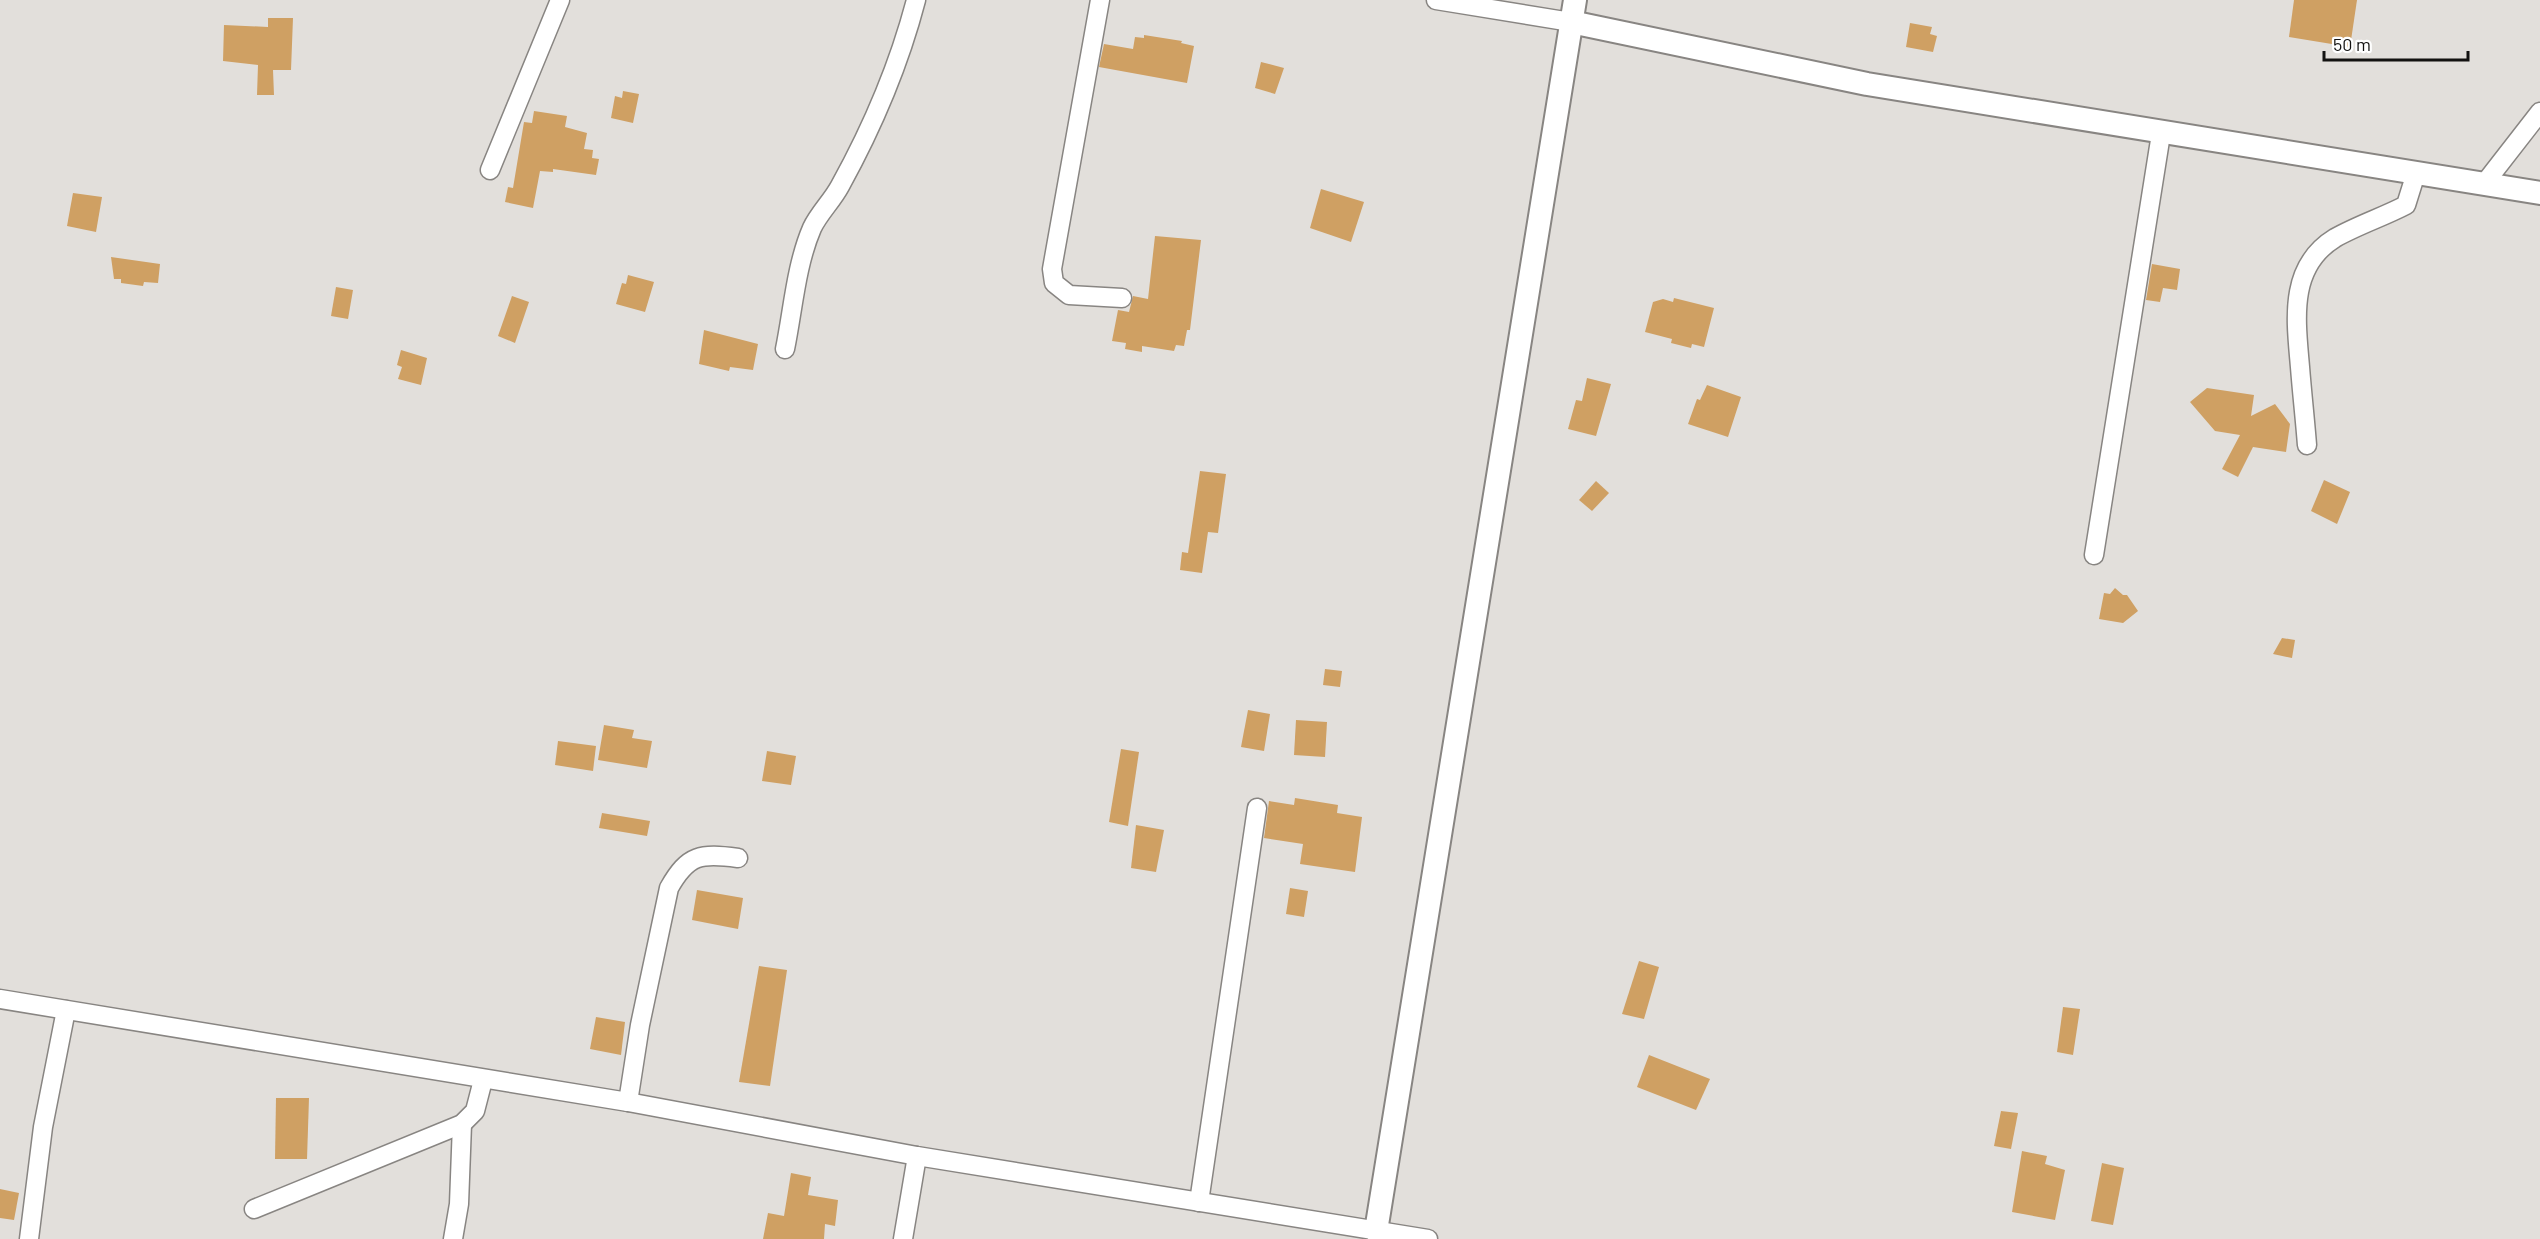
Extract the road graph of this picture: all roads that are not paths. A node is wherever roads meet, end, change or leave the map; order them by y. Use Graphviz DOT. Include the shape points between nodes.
graph roads {
  1 [pos="560,0"];
  2 [pos="916,0"];
  3 [pos="1100,0"];
  4 [pos="1436,0"];
  5 [pos="1573,11"];
  6 [pos="2540,112"];
  7 [pos="2161,134"];
  8 [pos="490,170"];
  9 [pos="2416,173"];
  10 [pos="2484,184"];
  11 [pos="2540,194"];
  12 [pos="1122,298"];
  13 [pos="785,349"];
  14 [pos="2307,445"];
  15 [pos="2094,555"];
  16 [pos="1257,808"];
  17 [pos="738,858"];
  18 [pos="0,999"];
  19 [pos="66,1010"];
  20 [pos="483,1080"];
  21 [pos="628,1102"];
  22 [pos="462,1124"];
  23 [pos="917,1156"];
  24 [pos="1199,1202"];
  25 [pos="254,1209"];
  26 [pos="1376,1231"];
  27 [pos="29,1239"];
  28 [pos="453,1239"];
  29 [pos="903,1239"];
  30 [pos="1428,1239"];
  1 -- 8 [label="street"];
  2 -- 13 [label="street" via="904,45 868,132 813,227"];
  3 -- 12 [label="street" via="1052,269 1054,283 1069,295"];
  4 -- 5 [label="street"];
  5 -- 7 [label="street" via="1867,84"];
  5 -- 26 [label="street"];
  6 -- 10 [label="street"];
  7 -- 9 [label="street"];
  7 -- 15 [label="street"];
  9 -- 10 [label="street"];
  9 -- 14 [label="street" via="2406,204 2335,239 2317,253 2304,273 2295,314"];
  10 -- 11 [label="street"];
  16 -- 24 [label="street"];
  17 -- 21 [label="street" via="711,855 691,860 669,888"];
  18 -- 19 [label="street"];
  19 -- 20 [label="street"];
  19 -- 27 [label="street" via="43,1127"];
  20 -- 21 [label="street"];
  20 -- 22 [label="street" via="475,1111"];
  21 -- 23 [label="street"];
  22 -- 25 [label="street"];
  22 -- 28 [label="street"];
  23 -- 24 [label="street"];
  23 -- 29 [label="street"];
  24 -- 26 [label="street"];
  26 -- 30 [label="street"];
}
